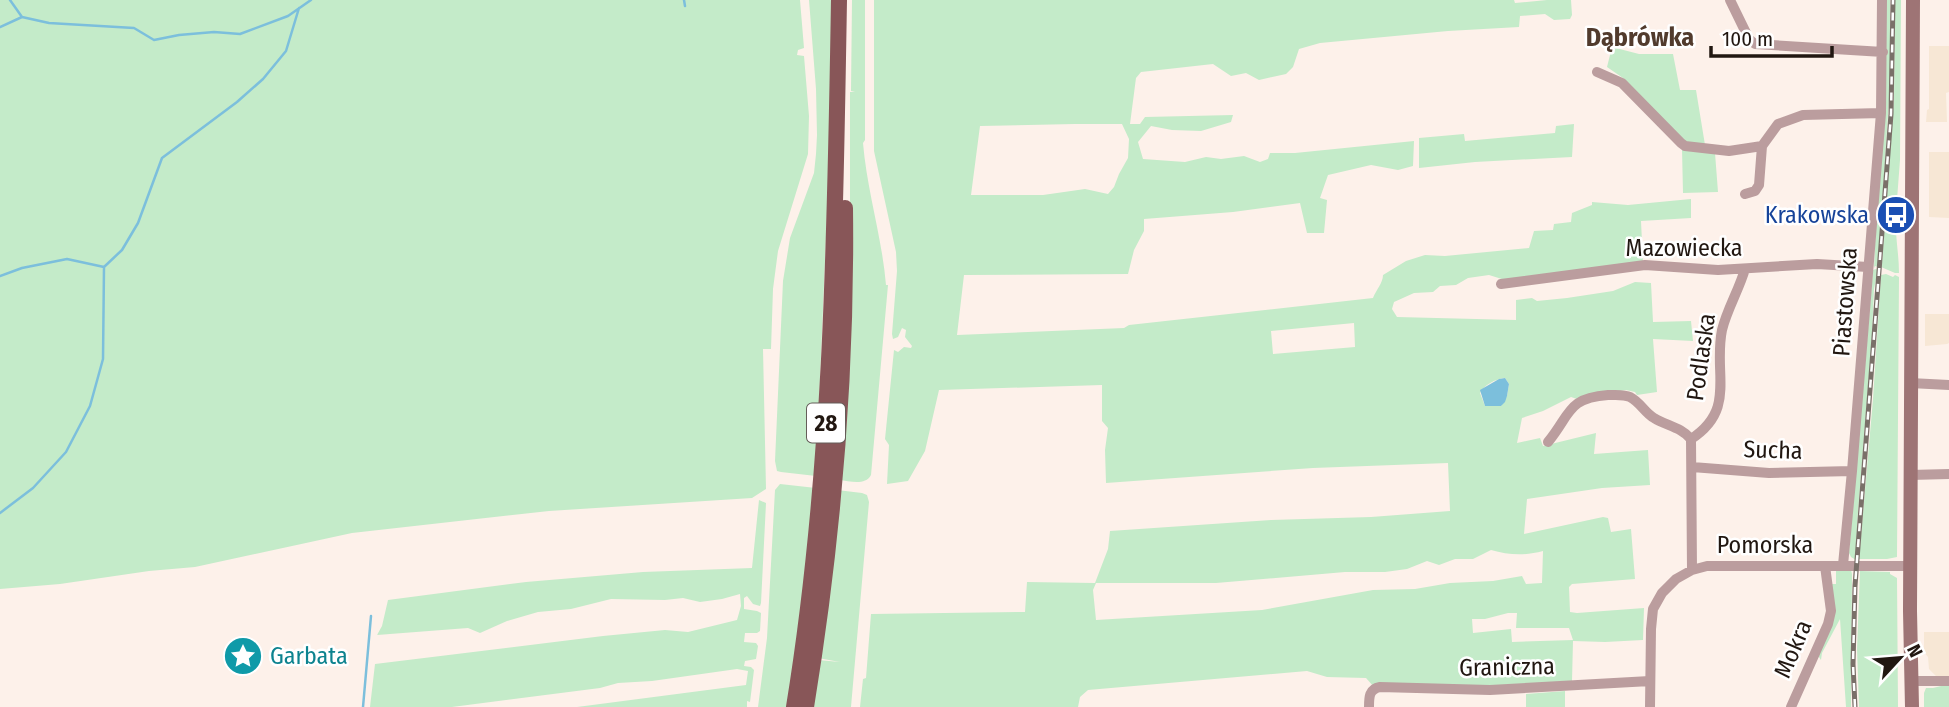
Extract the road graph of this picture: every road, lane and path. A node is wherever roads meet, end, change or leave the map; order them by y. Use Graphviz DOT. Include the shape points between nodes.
graph roads {
  1 [pos="839,0"];
  2 [pos="847,0"];
  3 [pos="1730,0"];
  4 [pos="1882,0"];
  5 [pos="1913,0"];
  6 [pos="1883,52"];
  7 [pos="1597,72"];
  8 [pos="1881,113"];
  9 [pos="1762,146"];
  10 [pos="1745,194"];
  11 [pos="1868,267"];
  12 [pos="1745,269"];
  13 [pos="1501,284"];
  14 [pos="1910,383"];
  15 [pos="1949,385"];
  16 [pos="1691,439"];
  17 [pos="1548,442"];
  18 [pos="1692,467"];
  19 [pos="1852,471"];
  20 [pos="1949,474"];
  21 [pos="1910,475"];
  22 [pos="1825,565"];
  23 [pos="1843,565"];
  24 [pos="1910,566"];
  25 [pos="1692,570"];
  26 [pos="1650,681"];
  27 [pos="1911,681"];
  28 [pos="1949,681"];
  29 [pos="794,707"];
  30 [pos="806,707"];
  31 [pos="1369,707"];
  32 [pos="1650,707"];
  33 [pos="1791,707"];
  34 [pos="1912,707"];
  1 -- 29 [label="main road, 28" via="827,411 817,539"];
  2 -- 30 [label="main road, 28" via="840,400 829,532"];
  3 -- 6 [label="street" via="1755,44"];
  4 -- 6 [label="street, Piastowska"];
  5 -- 14 [label="main road"];
  6 -- 8 [label="street, Piastowska"];
  7 -- 9 [label="street" via="1622,83 1685,146 1729,150"];
  8 -- 9 [label="street" via="1803,115 1778,124"];
  8 -- 11 [label="street, Piastowska"];
  9 -- 10 [label="street" via="1759,185"];
  11 -- 12 [label="street, Mazowiecka" via="1817,264"];
  11 -- 19 [label="street, Piastowska"];
  12 -- 13 [label="street, Mazowiecka" via="1645,265"];
  12 -- 16 [label="street, Podlaska" via="1722,332 1720,402 1709,424"];
  14 -- 15 [label="street"];
  14 -- 21 [label="main road"];
  16 -- 17 [label="street" via="1621,395 1583,399"];
  16 -- 18 [label="street"];
  18 -- 19 [label="street, Sucha"];
  18 -- 25 [label="street"];
  19 -- 23 [label="street, Piastowska"];
  20 -- 21 [label="street"];
  21 -- 24 [label="main road"];
  22 -- 23 [label="street, Pomorska"];
  22 -- 25 [label="street, Pomorska"];
  22 -- 33 [label="street, Mokra" via="1831,611 1828,624"];
  23 -- 24 [label="street, Pomorska"];
  24 -- 27 [label="main road"];
  25 -- 26 [label="street, Pomorska" via="1670,584 1653,608"];
  26 -- 31 [label="street, Graniczna" via="1501,690 1380,687 1371,691"];
  26 -- 32 [label="street, Pomorska"];
  27 -- 28 [label="street"];
  27 -- 34 [label="main road"];
}
